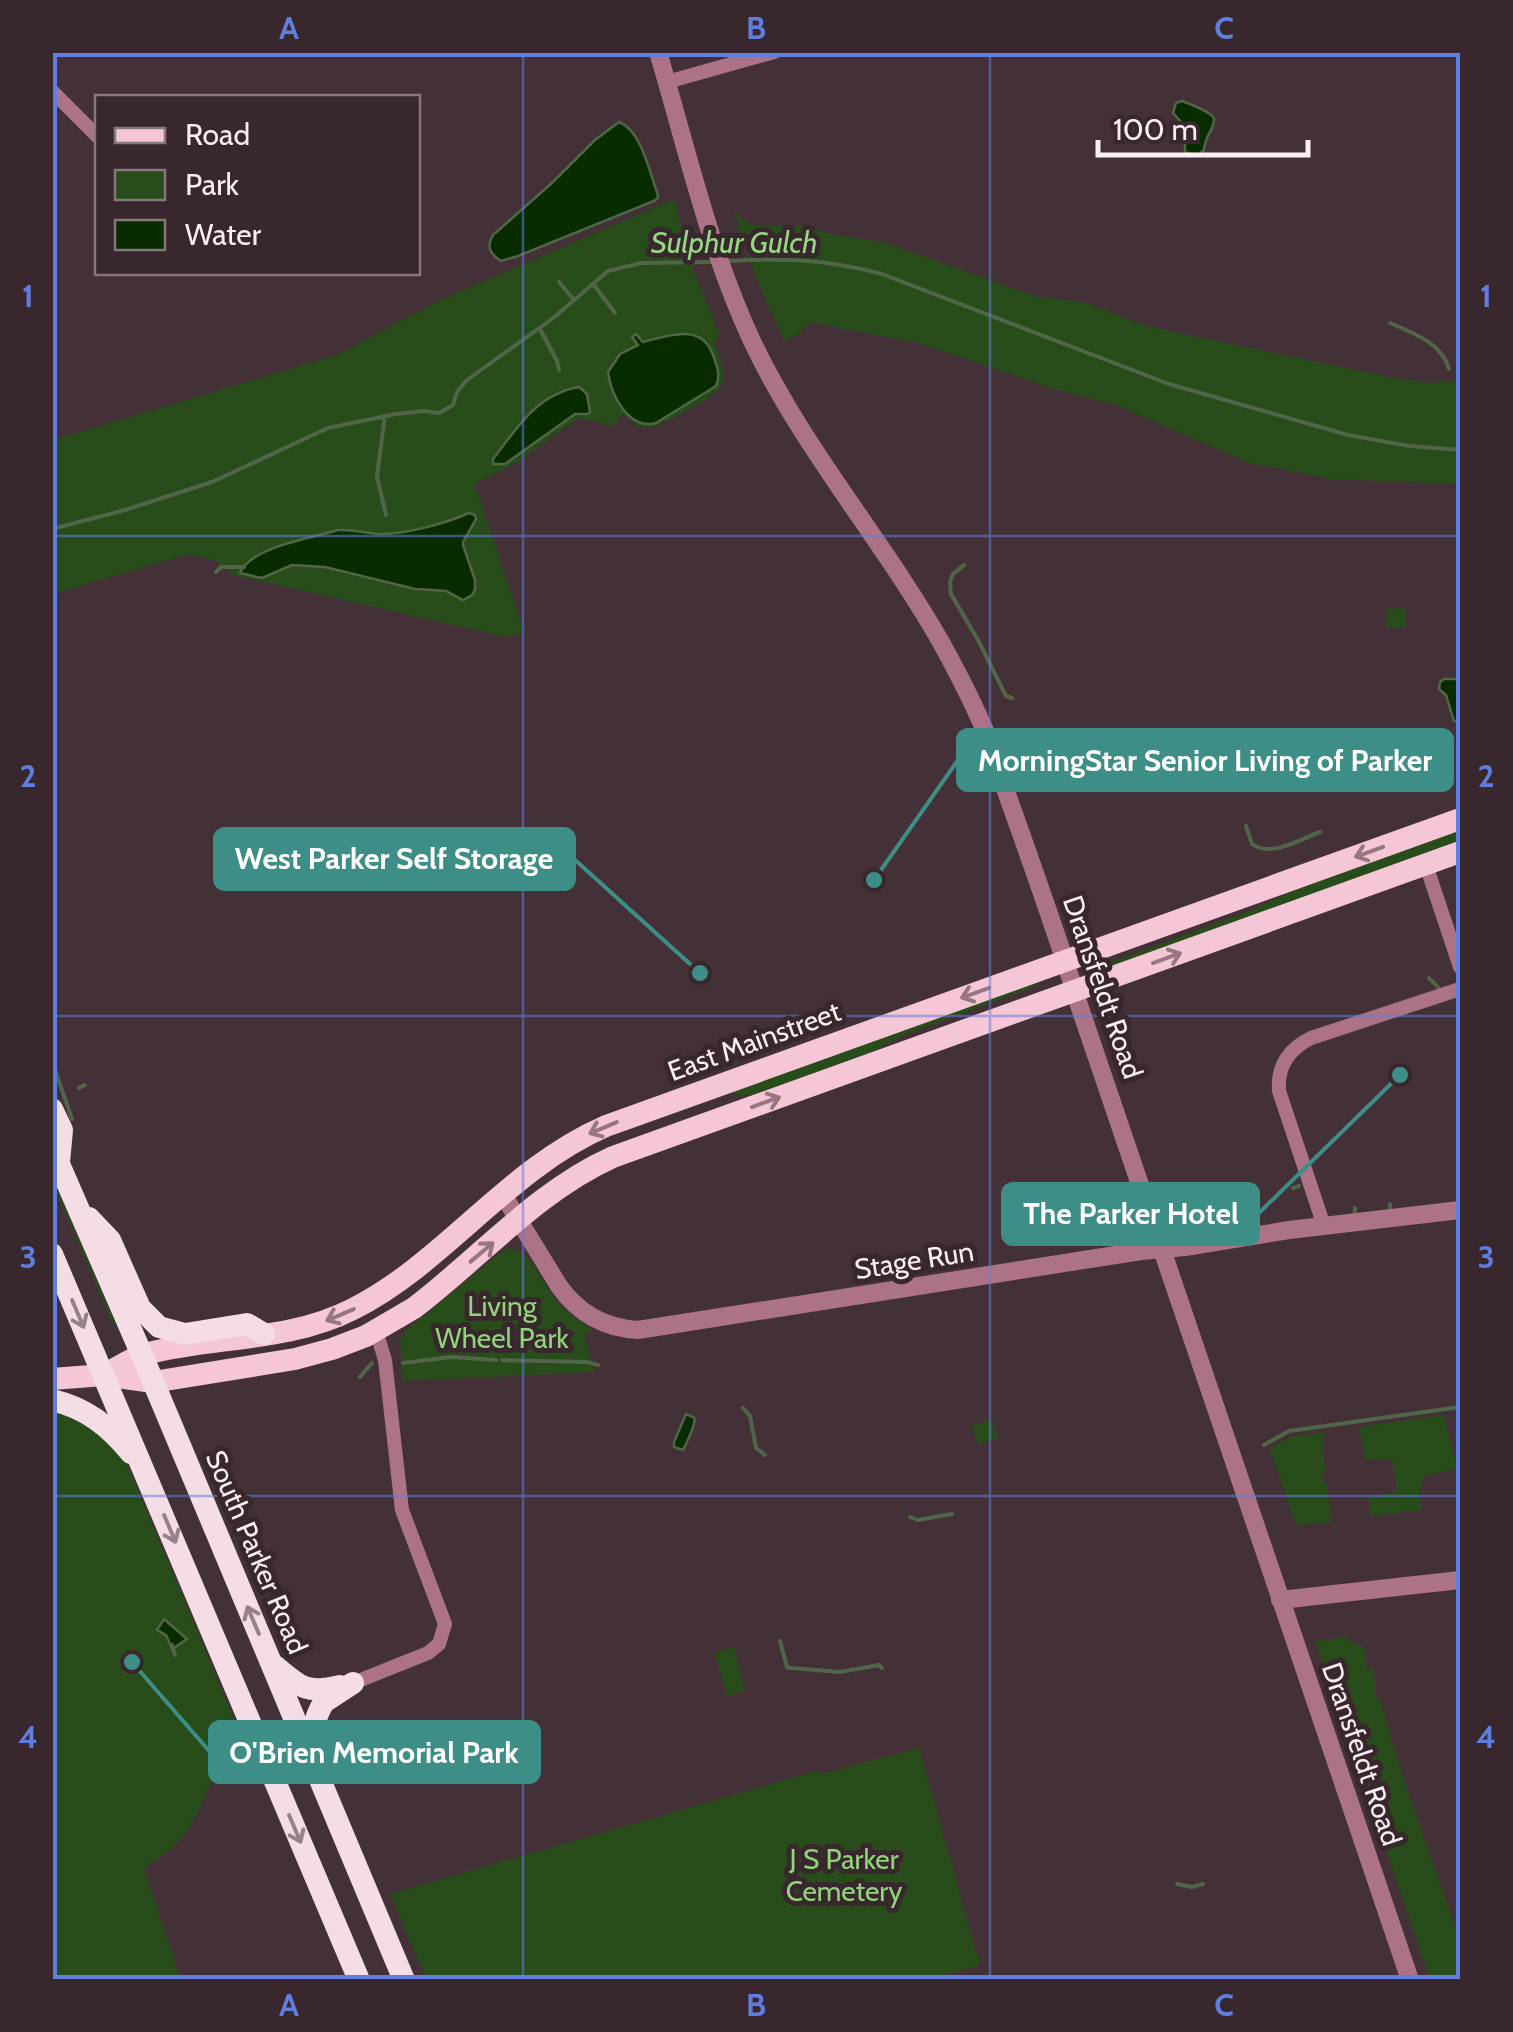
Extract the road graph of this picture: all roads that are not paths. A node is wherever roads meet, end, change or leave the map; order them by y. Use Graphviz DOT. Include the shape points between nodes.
graph roads {
  1 [pos="658,52"];
  2 [pos="774,52"];
  3 [pos="667,82"];
  4 [pos="52,91"];
  5 [pos="95,134"];
  6 [pos="1460,819"];
  7 [pos="1460,852"];
  8 [pos="1426,865"];
  9 [pos="1066,961"];
  10 [pos="1460,967"];
  11 [pos="1460,989"];
  12 [pos="1075,991"];
  13 [pos="52,1109"];
  14 [pos="651,1110"];
  15 [pos="56,1155"];
  16 [pos="582,1172"];
  17 [pos="502,1193"];
  18 [pos="77,1205"];
  19 [pos="1460,1210"];
  20 [pos="520,1220"];
  21 [pos="1324,1226"];
  22 [pos="451,1237"];
  23 [pos="1164,1250"];
  24 [pos="52,1254"];
  25 [pos="376,1331"];
  26 [pos="264,1334"];
  27 [pos="142,1355"];
  28 [pos="104,1374"];
  29 [pos="52,1379"];
  30 [pos="154,1382"];
  31 [pos="52,1400"];
  32 [pos="146,1471"];
  33 [pos="1460,1580"];
  34 [pos="1280,1600"];
  35 [pos="272,1663"];
  36 [pos="354,1683"];
  37 [pos="314,1764"];
  38 [pos="359,1980"];
  39 [pos="404,1980"];
  40 [pos="1410,1980"];
  1 -- 3 [label="street, Dransfeldt Road"];
  2 -- 3 [label="street"];
  3 -- 9 [label="street, Dransfeldt Road" via="724,273 752,340 790,412 954,667 990,745"];
  4 -- 5 [label="street"];
  6 -- 9 [label="main road, East Mainstreet, one-way"];
  7 -- 8 [label="main road, East Mainstreet"];
  8 -- 10 [label="street"];
  12 -- 8 [label="main road, East Mainstreet, one-way"];
  9 -- 12 [label="street, Dransfeldt Road"];
  9 -- 14 [label="main road, East Mainstreet, one-way"];
  11 -- 21 [label="street" via="1311,1038 1287,1056 1279,1091"];
  16 -- 12 [label="main road, East Mainstreet, one-way"];
  12 -- 23 [label="street, Dransfeldt Road"];
  13 -- 15 [label="highway, South Parker Road" via="62,1130"];
  14 -- 16 [label="main road" via="647,1127 590,1156"];
  14 -- 17 [label="main road, East Mainstreet, one-way" via="577,1140"];
  15 -- 18 [label="highway, South Parker Road"];
  16 -- 20 [label="main road, East Mainstreet"];
  17 -- 20 [label="street, Stage Run"];
  17 -- 22 [label="main road, East Mainstreet"];
  18 -- 26 [label="highway" via="110,1240 140,1308 159,1327 185,1334 248,1324"];
  18 -- 27 [label="highway, South Parker Road"];
  19 -- 21 [label="street, Stage Run"];
  20 -- 23 [label="street, Stage Run" via="570,1300 602,1322 632,1330"];
  25 -- 20 [label="main road, East Mainstreet, one-way"];
  21 -- 23 [label="street, Stage Run"];
  22 -- 25 [label="main road" via="442,1258 380,1311"];
  22 -- 26 [label="main road, East Mainstreet, one-way" via="353,1310"];
  23 -- 34 [label="street, Dransfeldt Road"];
  24 -- 28 [label="highway, one-way"];
  25 -- 30 [label="main road, East Mainstreet" via="305,1356"];
  25 -- 36 [label="street" via="402,1510 445,1624 428,1653"];
  26 -- 27 [label="main road, East Mainstreet"];
  27 -- 28 [label="main road, East Mainstreet"];
  27 -- 30 [label="highway, South Parker Road"];
  28 -- 29 [label="main road, East Mainstreet"];
  28 -- 30 [label="main road, East Mainstreet"];
  28 -- 32 [label="highway"];
  35 -- 30 [label="highway, South Parker Road, one-way"];
  31 -- 32 [label="highway" via="96,1418"];
  32 -- 38 [label="highway, one-way"];
  33 -- 34 [label="street"];
  34 -- 40 [label="street, Dransfeldt Road"];
  35 -- 36 [label="highway" via="315,1691"];
  35 -- 37 [label="highway, South Parker Road"];
  36 -- 37 [label="highway" via="316,1714"];
  37 -- 39 [label="highway, South Parker Road"];
}
